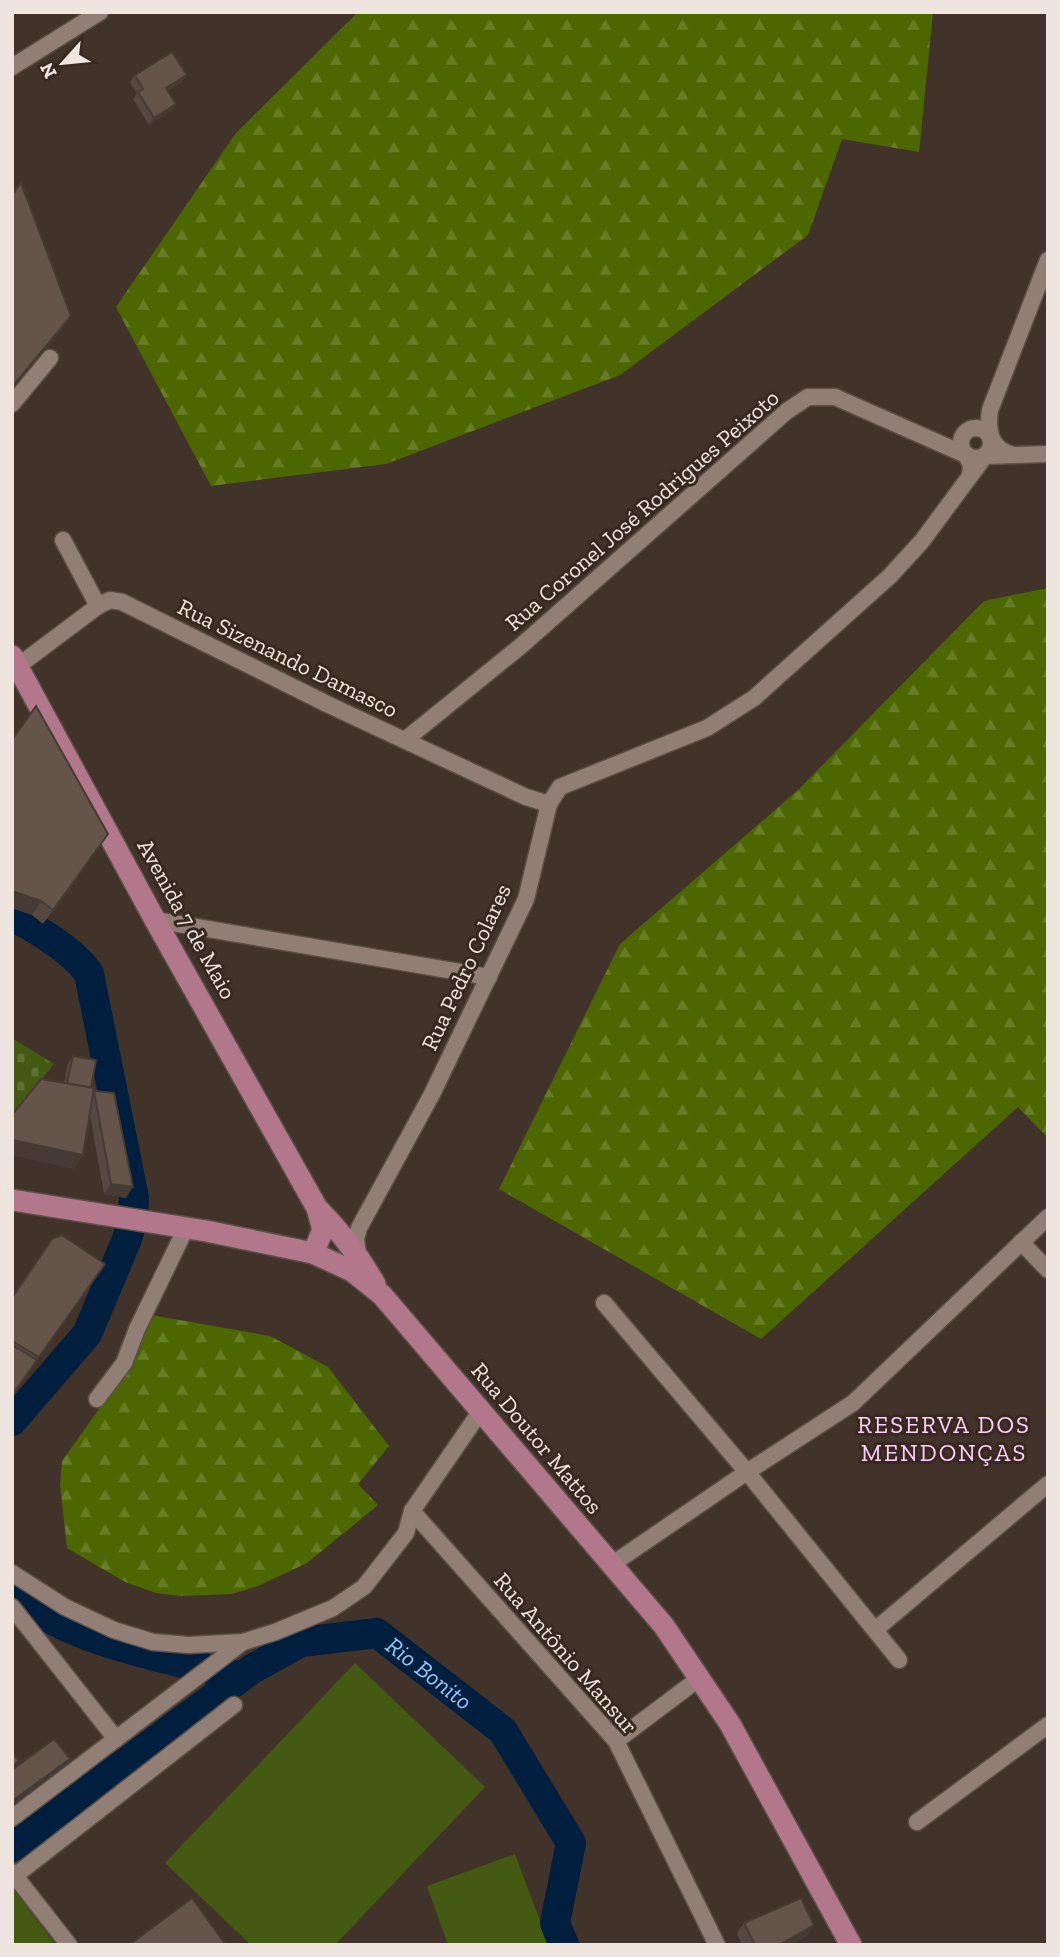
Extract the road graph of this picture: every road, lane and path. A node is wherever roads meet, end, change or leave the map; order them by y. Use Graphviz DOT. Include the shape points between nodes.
graph roads {
  1 [pos="100,12"];
  2 [pos="12,67"];
  3 [pos="1048,260"];
  4 [pos="50,358"];
  5 [pos="12,404"];
  6 [pos="990,410"];
  7 [pos="971,429"];
  8 [pos="929,438"];
  9 [pos="991,439"];
  10 [pos="1048,454"];
  11 [pos="966,455"];
  12 [pos="1014,455"];
  13 [pos="985,456"];
  14 [pos="970,476"];
  15 [pos="63,540"];
  16 [pos="98,606"];
  17 [pos="14,664"];
  18 [pos="405,740"];
  19 [pos="549,804"];
  20 [pos="155,920"];
  21 [pos="489,977"];
  22 [pos="12,1200"];
  23 [pos="317,1208"];
  24 [pos="1048,1217"];
  25 [pos="186,1228"];
  26 [pos="1021,1242"];
  27 [pos="313,1253"];
  28 [pos="358,1254"];
  29 [pos="1048,1270"];
  30 [pos="382,1295"];
  31 [pos="604,1303"];
  32 [pos="97,1399"];
  33 [pos="480,1412"];
  34 [pos="747,1472"];
  35 [pos="1048,1484"];
  36 [pos="412,1511"];
  37 [pos="611,1564"];
  38 [pos="12,1573"];
  39 [pos="12,1607"];
  40 [pos="875,1630"];
  41 [pos="243,1642"];
  42 [pos="899,1660"];
  43 [pos="701,1677"];
  44 [pos="234,1705"];
  45 [pos="1048,1725"];
  46 [pos="116,1739"];
  47 [pos="616,1741"];
  48 [pos="12,1818"];
  49 [pos="917,1822"];
  50 [pos="14,1874"];
  51 [pos="69,1945"];
  52 [pos="717,1945"];
  53 [pos="851,1945"];
  1 -- 2 [label="street"];
  3 -- 6 [label="street"];
  4 -- 5 [label="street"];
  6 -- 7 [label="street"];
  6 -- 9 [label="street"];
  7 -- 8 [label="street"];
  7 -- 9 [label="street" via="986,431"];
  7 -- 11 [label="street" via="961,440"];
  8 -- 11 [label="street, Rua Coronel José Rodrigues Peixoto"];
  8 -- 18 [label="street, Rua Coronel José Rodrigues Peixoto" via="835,397 808,397"];
  9 -- 12 [label="street" via="999,450"];
  9 -- 13 [label="street"];
  10 -- 12 [label="street"];
  11 -- 13 [label="street" via="975,459"];
  11 -- 14 [label="street"];
  12 -- 13 [label="street"];
  13 -- 14 [label="street"];
  14 -- 19 [label="street" via="890,576 754,698 707,729 560,787"];
  15 -- 16 [label="street"];
  16 -- 17 [label="street"];
  16 -- 18 [label="street, Rua Sizenando Damasco" via="110,600 122,602"];
  17 -- 20 [label="main road, Avenida 7 de Maio"];
  18 -- 19 [label="street, Rua Sizenando Damasco"];
  19 -- 21 [label="street, Rua Pedro Colares" via="526,899"];
  20 -- 21 [label="street"];
  20 -- 23 [label="main road, Avenida 7 de Maio"];
  21 -- 28 [label="street, Rua Pedro Colares" via="359,1228"];
  22 -- 25 [label="main road, Rua Doutor Mattos"];
  23 -- 27 [label="main road, Avenida 7 de Maio" via="323,1230"];
  23 -- 28 [label="main road, Avenida 7 de Maio"];
  24 -- 26 [label="street"];
  25 -- 27 [label="main road, Rua Doutor Mattos"];
  25 -- 32 [label="street" via="124,1363"];
  26 -- 29 [label="street"];
  26 -- 34 [label="street" via="853,1403"];
  27 -- 30 [label="main road, Rua Doutor Mattos" via="352,1271"];
  28 -- 30 [label="main road, Avenida 7 de Maio"];
  30 -- 33 [label="main road, Rua Doutor Mattos"];
  31 -- 34 [label="street"];
  33 -- 36 [label="street"];
  33 -- 37 [label="main road, Rua Doutor Mattos"];
  34 -- 37 [label="street"];
  34 -- 40 [label="street"];
  35 -- 40 [label="street"];
  36 -- 41 [label="street" via="406,1533 364,1587 333,1608"];
  36 -- 47 [label="street, Rua Antônio Mansur"];
  37 -- 43 [label="main road, Rua Doutor Mattos"];
  38 -- 41 [label="street" via="65,1608 153,1642"];
  39 -- 46 [label="street"];
  40 -- 42 [label="street"];
  41 -- 46 [label="street"];
  43 -- 47 [label="street"];
  43 -- 53 [label="main road, Rua Doutor Mattos"];
  44 -- 50 [label="street"];
  45 -- 49 [label="street"];
  46 -- 48 [label="street"];
  47 -- 52 [label="street, Rua Antônio Mansur"];
  50 -- 51 [label="street"];
}
